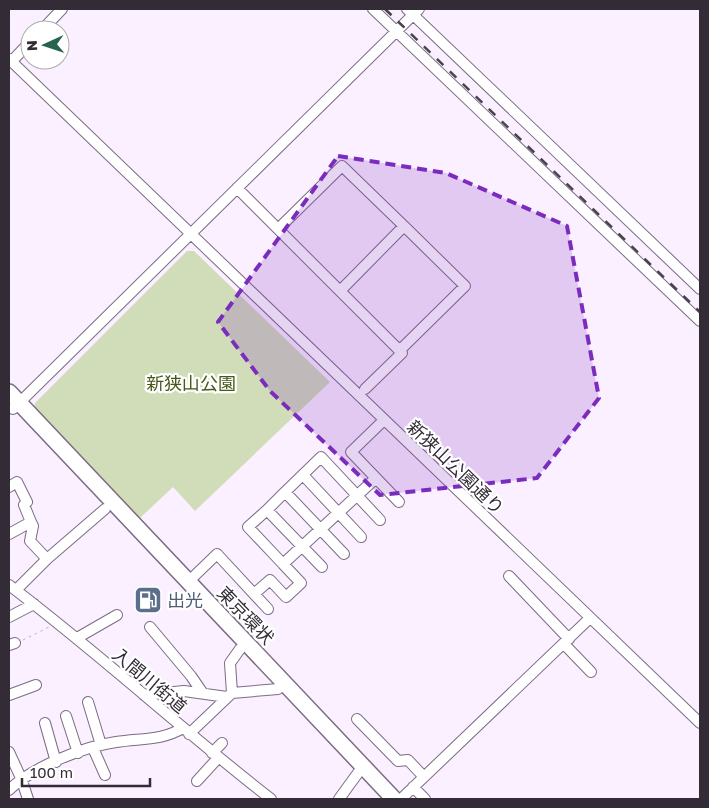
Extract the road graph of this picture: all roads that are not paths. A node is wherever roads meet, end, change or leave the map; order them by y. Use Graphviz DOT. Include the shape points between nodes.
graph roads {
  1 [pos="62,9"];
  2 [pos="373,9"];
  3 [pos="413,11"];
  4 [pos="52,20"];
  5 [pos="397,32"];
  6 [pos="20,51"];
  7 [pos="10,60"];
  8 [pos="237,188"];
  9 [pos="404,226"];
  10 [pos="278,229"];
  11 [pos="191,233"];
  12 [pos="700,289"];
  13 [pos="340,291"];
  14 [pos="700,322"];
  15 [pos="400,351"];
  16 [pos="365,389"];
  17 [pos="9,392"];
  18 [pos="14,406"];
  19 [pos="384,420"];
  20 [pos="302,475"];
  21 [pos="376,478"];
  22 [pos="9,487"];
  23 [pos="285,492"];
  24 [pos="357,496"];
  25 [pos="399,502"];
  26 [pos="106,508"];
  27 [pos="267,510"];
  28 [pos="338,512"];
  29 [pos="380,520"];
  30 [pos="31,522"];
  31 [pos="320,529"];
  32 [pos="9,534"];
  33 [pos="361,537"];
  34 [pos="302,546"];
  35 [pos="344,554"];
  36 [pos="47,559"];
  37 [pos="282,564"];
  38 [pos="322,567"];
  39 [pos="509,576"];
  40 [pos="188,582"];
  41 [pos="12,587"];
  42 [pos="254,594"];
  43 [pos="34,604"];
  44 [pos="268,609"];
  45 [pos="117,615"];
  46 [pos="9,617"];
  47 [pos="590,618"];
  48 [pos="150,627"];
  49 [pos="77,638"];
  50 [pos="566,641"];
  51 [pos="240,649"];
  52 [pos="591,672"];
  53 [pos="36,685"];
  54 [pos="278,690"];
  55 [pos="202,692"];
  56 [pos="9,695"];
  57 [pos="144,695"];
  58 [pos="230,695"];
  59 [pos="88,702"];
  60 [pos="66,716"];
  61 [pos="357,719"];
  62 [pos="45,723"];
  63 [pos="700,723"];
  64 [pos="186,731"];
  65 [pos="222,743"];
  66 [pos="97,746"];
  67 [pos="9,752"];
  68 [pos="78,753"];
  69 [pos="215,755"];
  70 [pos="56,762"];
  71 [pos="360,769"];
  72 [pos="105,775"];
  73 [pos="424,777"];
  74 [pos="21,778"];
  75 [pos="197,781"];
  76 [pos="413,787"];
  77 [pos="9,790"];
  78 [pos="28,799"];
  79 [pos="271,799"];
  80 [pos="339,799"];
  81 [pos="382,799"];
  82 [pos="394,799"];
  83 [pos="401,799"];
  84 [pos="425,799"];
  1 -- 4 [label="street"];
  2 -- 5 [label="street"];
  3 -- 5 [label="street"];
  3 -- 12 [label="street"];
  5 -- 8 [label="street"];
  5 -- 14 [label="street"];
  6 -- 7 [label="street"];
  7 -- 11 [label="street, 新狭山公園通り"];
  8 -- 10 [label="street"];
  8 -- 11 [label="street"];
  9 -- 10 [label="street" via="342,166"];
  9 -- 13 [label="street"];
  9 -- 15 [label="street" via="465,286"];
  10 -- 13 [label="street"];
  11 -- 18 [label="street"];
  11 -- 19 [label="street, 新狭山公園通り"];
  13 -- 15 [label="street"];
  15 -- 16 [label="street" via="402,353"];
  17 -- 18 [label="highway, 東京環状"];
  18 -- 26 [label="highway, 東京環状"];
  18 -- 40 [label="highway, 東京環状"];
  19 -- 21 [label="street" via="351,452"];
  19 -- 47 [label="street, 新狭山公園通り"];
  20 -- 23 [label="street"];
  20 -- 24 [label="street" via="321,457"];
  20 -- 28 [label="street"];
  21 -- 24 [label="street"];
  21 -- 25 [label="street"];
  22 -- 30 [label="street" via="17,482 28,502 24,509"];
  23 -- 27 [label="street"];
  23 -- 31 [label="street"];
  24 -- 28 [label="street"];
  24 -- 29 [label="street"];
  26 -- 36 [label="street"];
  26 -- 51 [label="highway, 東京環状"];
  27 -- 34 [label="street"];
  27 -- 37 [label="street" via="248,528"];
  28 -- 31 [label="street"];
  28 -- 33 [label="street"];
  30 -- 32 [label="street"];
  30 -- 36 [label="street" via="30,541"];
  31 -- 34 [label="street"];
  31 -- 35 [label="street"];
  34 -- 37 [label="street"];
  34 -- 38 [label="street"];
  36 -- 41 [label="street"];
  37 -- 42 [label="street" via="301,583 286,597 270,580"];
  39 -- 50 [label="street"];
  40 -- 42 [label="street" via="217,554"];
  40 -- 71 [label="highway, 東京環状"];
  41 -- 43 [label="street, 入間川街道"];
  42 -- 44 [label="street"];
  43 -- 46 [label="street"];
  43 -- 49 [label="street, 入間川街道"];
  45 -- 49 [label="street"];
  47 -- 50 [label="street"];
  47 -- 63 [label="street, 新狭山公園通り"];
  48 -- 55 [label="street"];
  49 -- 57 [label="street, 入間川街道"];
  50 -- 52 [label="street"];
  50 -- 73 [label="street"];
  51 -- 54 [label="highway, 東京環状"];
  51 -- 58 [label="street" via="230,663"];
  53 -- 56 [label="street"];
  54 -- 58 [label="street"];
  54 -- 71 [label="highway, 東京環状"];
  55 -- 57 [label="street"];
  55 -- 58 [label="street"];
  57 -- 64 [label="street, 入間川街道"];
  58 -- 64 [label="street"];
  59 -- 66 [label="street"];
  60 -- 68 [label="street"];
  61 -- 73 [label="street" via="398,761 408,760"];
  62 -- 70 [label="street"];
  64 -- 66 [label="street" via="153,740"];
  64 -- 69 [label="street, 入間川街道"];
  65 -- 69 [label="street"];
  66 -- 68 [label="street"];
  66 -- 72 [label="street"];
  67 -- 74 [label="street"];
  68 -- 70 [label="street"];
  69 -- 75 [label="street"];
  69 -- 79 [label="street, 入間川街道"];
  70 -- 74 [label="street"];
  71 -- 80 [label="street"];
  71 -- 81 [label="highway, 東京環状"];
  71 -- 82 [label="highway, 東京環状"];
  73 -- 76 [label="street"];
  74 -- 77 [label="street"];
  74 -- 78 [label="street"];
  76 -- 83 [label="street"];
  76 -- 84 [label="street"];
}
